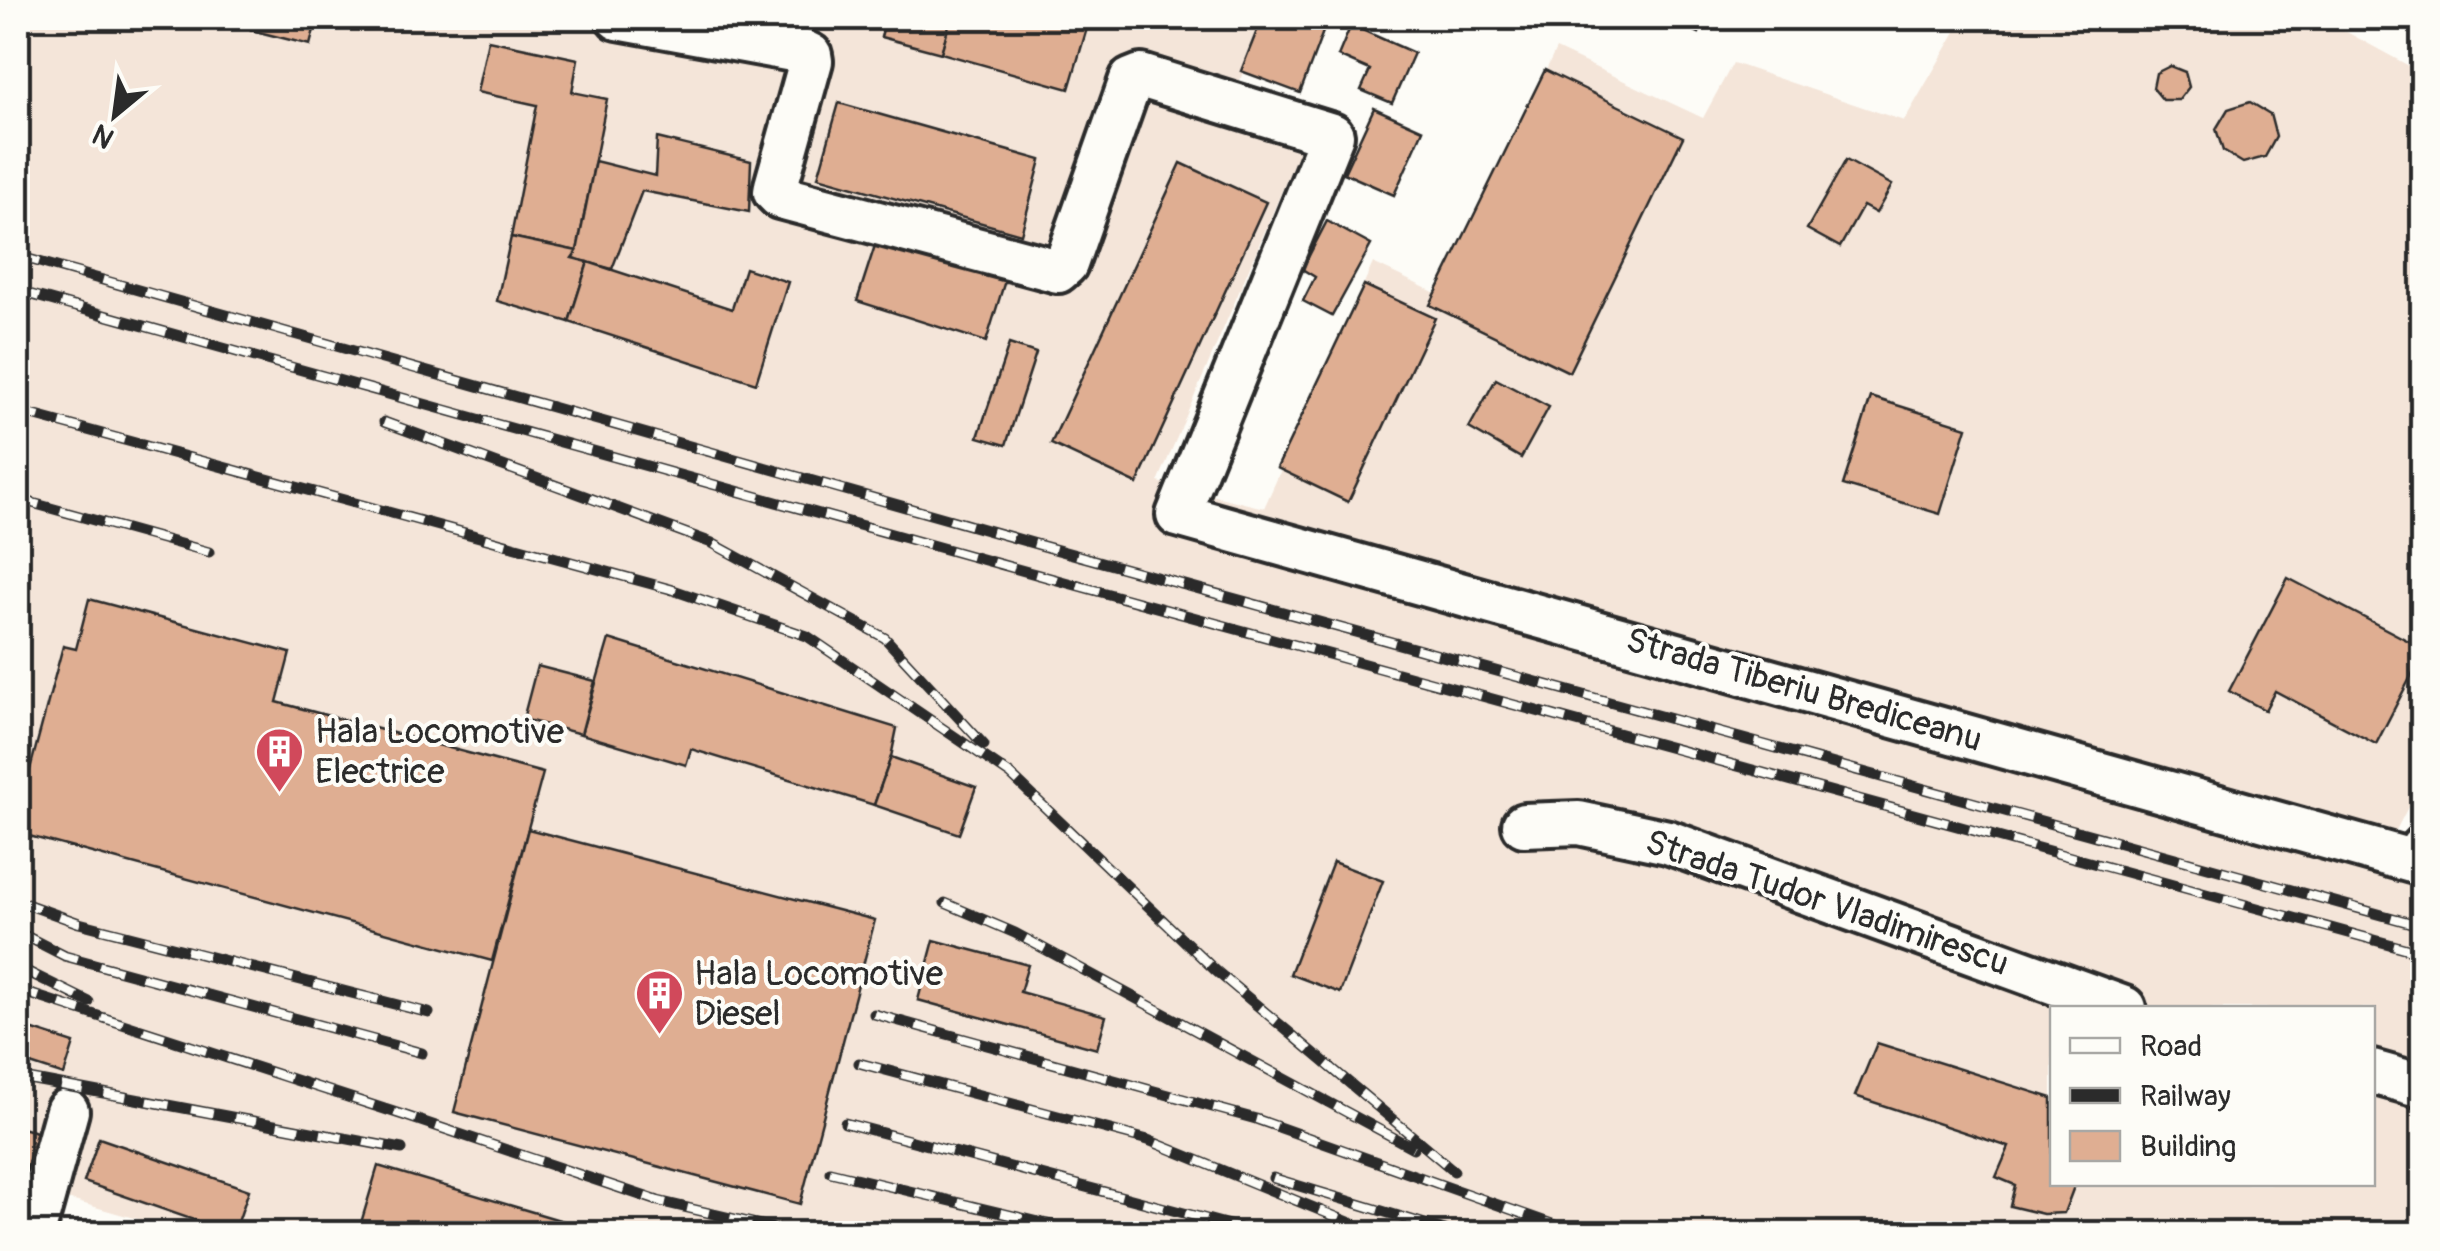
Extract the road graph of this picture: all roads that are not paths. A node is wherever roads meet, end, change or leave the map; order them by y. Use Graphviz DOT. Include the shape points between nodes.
graph roads {
  1 [pos="618,18"];
  2 [pos="1524,825"];
  3 [pos="2422,848"];
  4 [pos="2119,1006"];
  5 [pos="2375,1073"];
  6 [pos="2422,1086"];
  7 [pos="67,1112"];
  8 [pos="41,1227"];
  1 -- 3 [label="street, Strada Tiberiu Brediceanu" via="810,55 774,192 780,197 1058,271 1136,76 1332,135 1178,515 2415,862"];
  2 -- 4 [label="street, Strada Tudor Vladimirescu" via="1579,823 1668,842"];
  5 -- 6 [label="street"];
  7 -- 8 [label="street"];
}
